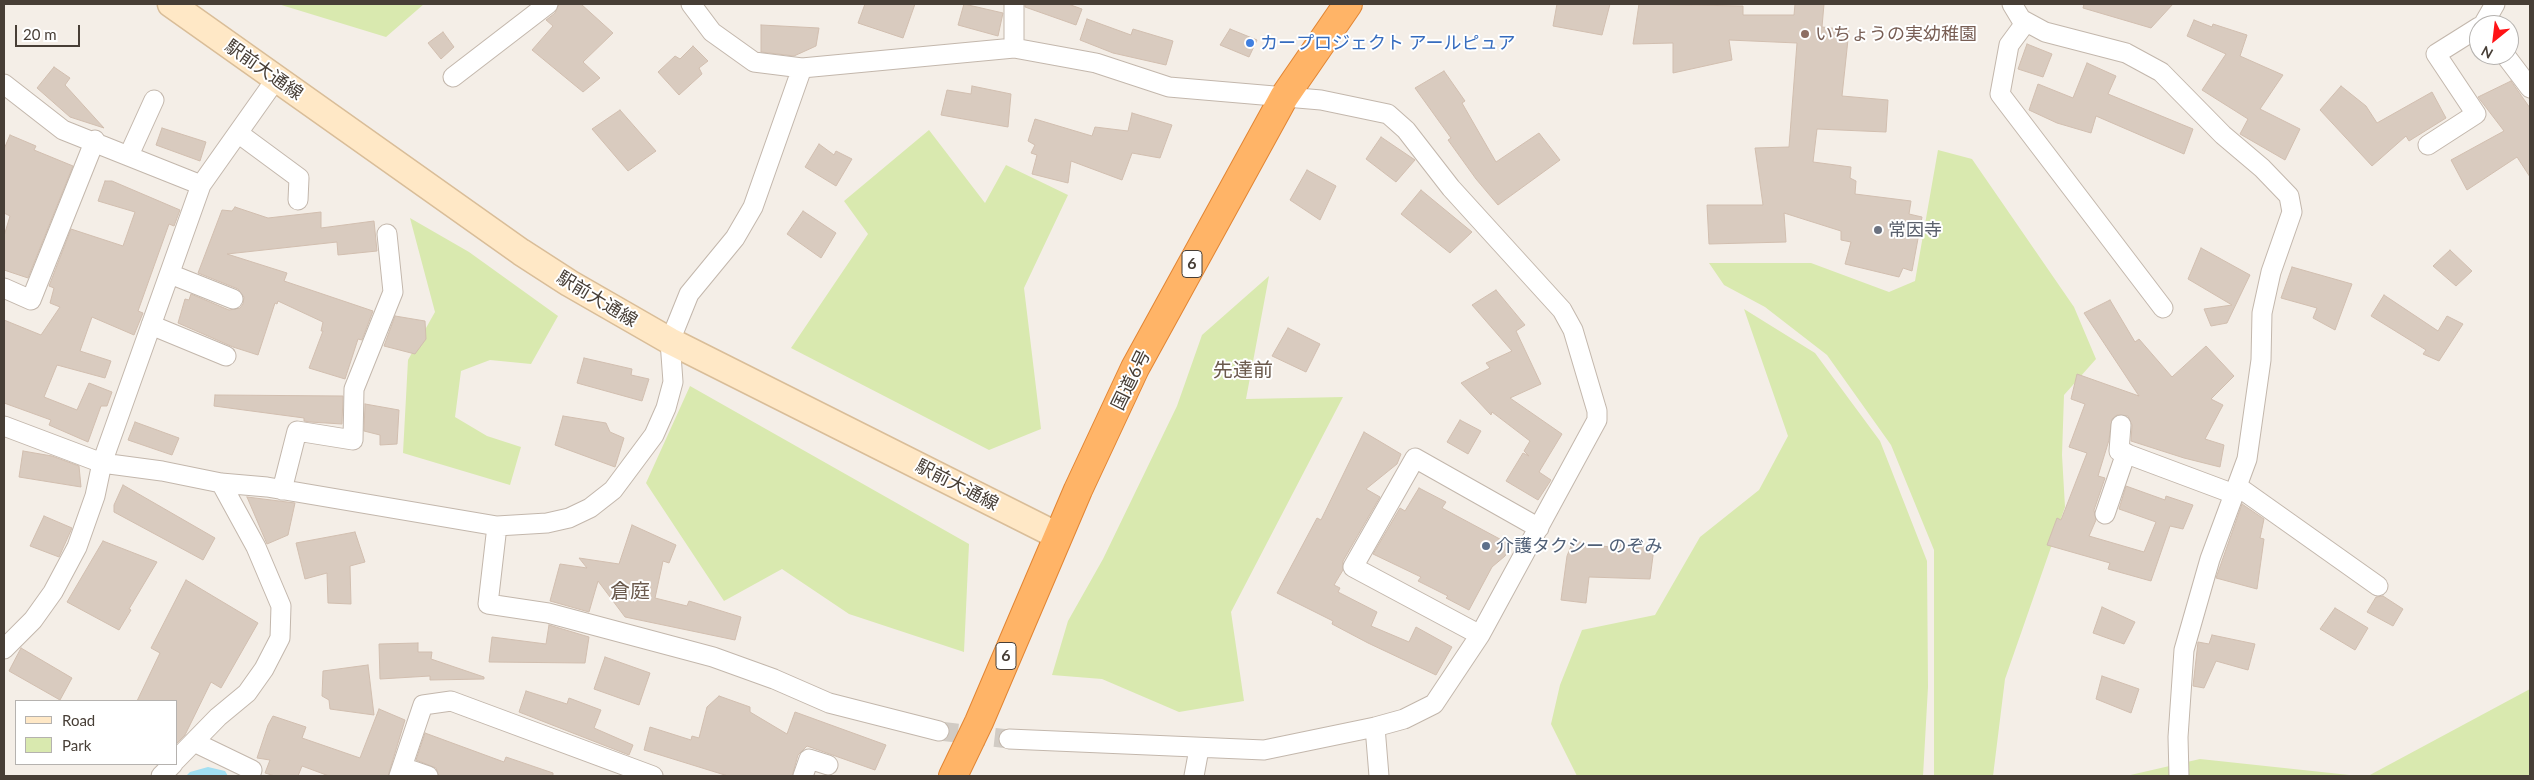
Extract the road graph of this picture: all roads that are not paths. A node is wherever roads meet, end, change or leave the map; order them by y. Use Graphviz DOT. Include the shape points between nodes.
graph roads {
  1 [pos="171,4"];
  2 [pos="548,4"];
  3 [pos="691,4"];
  4 [pos="1014,4"];
  5 [pos="1348,4"];
  6 [pos="2012,4"];
  7 [pos="2495,4"];
  8 [pos="2489,15"];
  9 [pos="2026,22"];
  10 [pos="2469,33"];
  11 [pos="1014,48"];
  12 [pos="2513,65"];
  13 [pos="802,68"];
  14 [pos="452,77"];
  15 [pos="276,79"];
  16 [pos="4,84"];
  17 [pos="2530,88"];
  18 [pos="1284,97"];
  19 [pos="154,100"];
  20 [pos="238,133"];
  21 [pos="94,140"];
  22 [pos="2428,145"];
  23 [pos="129,155"];
  24 [pos="201,185"];
  25 [pos="298,200"];
  26 [pos="387,234"];
  27 [pos="170,274"];
  28 [pos="4,288"];
  29 [pos="233,299"];
  30 [pos="2163,308"];
  31 [pos="151,325"];
  32 [pos="670,342"];
  33 [pos="226,356"];
  34 [pos="2121,425"];
  35 [pos="4,426"];
  36 [pos="2126,453"];
  37 [pos="102,463"];
  38 [pos="221,483"];
  39 [pos="282,490"];
  40 [pos="2236,490"];
  41 [pos="2105,514"];
  42 [pos="497,526"];
  43 [pos="1539,528"];
  44 [pos="1058,536"];
  45 [pos="2378,586"];
  46 [pos="1480,635"];
  47 [pos="4,649"];
  48 [pos="1375,727"];
  49 [pos="939,731"];
  50 [pos="1009,738"];
  51 [pos="194,742"];
  52 [pos="1199,748"];
  53 [pos="178,758"];
  54 [pos="172,765"];
  55 [pos="828,765"];
  56 [pos="400,772"];
  57 [pos="161,776"];
  58 [pos="250,776"];
  59 [pos="428,776"];
  60 [pos="653,776"];
  61 [pos="804,776"];
  62 [pos="953,776"];
  63 [pos="1194,776"];
  64 [pos="1379,776"];
  65 [pos="2180,776"];
  1 -- 15 [label="main road, 駅前大通線"];
  2 -- 14 [label="street"];
  3 -- 13 [label="street" via="712,32 754,62"];
  4 -- 11 [label="street"];
  5 -- 18 [label="highway, 国道6号 / 6"];
  6 -- 9 [label="street"];
  7 -- 8 [label="street"];
  9 -- 30 [label="street" via="2009,45 2000,94"];
  9 -- 40 [label="street" via="2045,32 2126,53 2161,72 2289,196 2292,212 2271,272 2264,305 2248,459"];
  10 -- 22 [label="street" via="2436,54 2476,114"];
  11 -- 13 [label="street"];
  11 -- 18 [label="street" via="1096,62 1169,87"];
  12 -- 17 [label="street"];
  13 -- 32 [label="street" via="753,207 735,238 688,294"];
  15 -- 20 [label="street"];
  15 -- 32 [label="main road, 駅前大通線" via="520,252"];
  16 -- 21 [label="street" via="63,130"];
  18 -- 43 [label="street" via="1356,106 1388,114 1406,130 1452,188 1562,310 1573,330 1597,420"];
  18 -- 44 [label="highway, 国道6号 / 6" via="1135,368"];
  19 -- 23 [label="street"];
  20 -- 24 [label="street"];
  20 -- 25 [label="street" via="299,178"];
  21 -- 23 [label="street"];
  21 -- 28 [label="street" via="31,300"];
  23 -- 24 [label="street"];
  24 -- 27 [label="street"];
  26 -- 39 [label="street" via="393,292 354,389 353,440 297,431"];
  27 -- 29 [label="street"];
  27 -- 31 [label="street"];
  31 -- 33 [label="street"];
  31 -- 37 [label="street"];
  32 -- 42 [label="street" via="673,382 666,408 654,435 613,490 590,508 569,518 547,523"];
  32 -- 44 [label="main road, 駅前大通線"];
  34 -- 36 [label="street" via="2119,451"];
  35 -- 37 [label="street"];
  36 -- 40 [label="street"];
  36 -- 41 [label="street"];
  37 -- 38 [label="street"];
  37 -- 47 [label="street" via="77,546 53,592 33,620"];
  38 -- 39 [label="street"];
  38 -- 51 [label="street" via="256,547 281,606 280,638 247,693"];
  39 -- 42 [label="street"];
  40 -- 45 [label="street"];
  40 -- 65 [label="street" via="2210,559 2184,650 2178,737"];
  42 -- 49 [label="street" via="488,604 548,613 713,657 829,703"];
  43 -- 46 [label="street"];
  43 -- 46 [label="street" via="1415,458 1353,567"];
  44 -- 62 [label="highway, 国道6号 / 6"];
  46 -- 48 [label="street" via="1434,704 1404,719"];
  48 -- 52 [label="street" via="1264,750"];
  48 -- 64 [label="street"];
  50 -- 52 [label="street"];
  51 -- 53 [label="street"];
  51 -- 58 [label="street" via="252,770"];
  52 -- 63 [label="street"];
  54 -- 57 [label="street"];
  55 -- 61 [label="street" via="809,759"];
  56 -- 59 [label="street"];
  56 -- 60 [label="street" via="423,706 451,701"];
}
